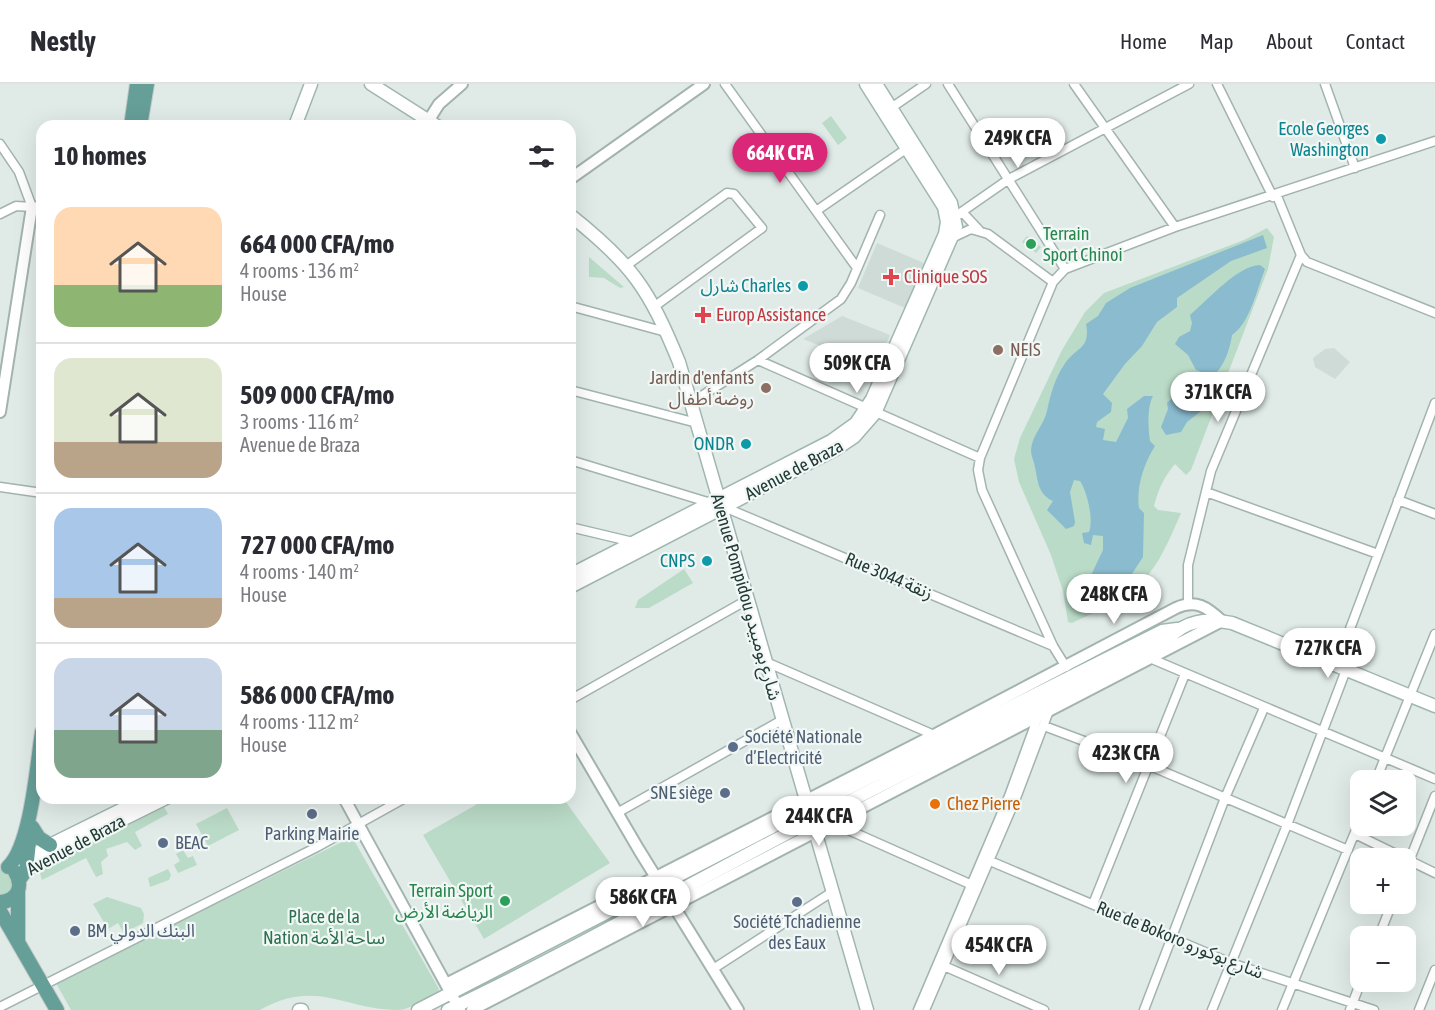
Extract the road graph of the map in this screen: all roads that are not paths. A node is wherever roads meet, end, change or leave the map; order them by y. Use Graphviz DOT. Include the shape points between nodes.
graph roads {
  1 [pos="137,84"];
  2 [pos="147,84"];
  3 [pos="311,84"];
  4 [pos="371,84"];
  5 [pos="462,84"];
  6 [pos="704,84"];
  7 [pos="724,84"];
  8 [pos="866,84"];
  9 [pos="876,84"];
  10 [pos="926,84"];
  11 [pos="948,84"];
  12 [pos="1074,84"];
  13 [pos="1189,84"];
  14 [pos="1216,84"];
  15 [pos="1325,84"];
  16 [pos="891,108"];
  17 [pos="132,120"];
  18 [pos="141,120"];
  19 [pos="297,120"];
  20 [pos="424,120"];
  21 [pos="432,120"];
  22 [pos="1106,127"];
  23 [pos="1435,141"];
  24 [pos="0,144"];
  25 [pos="906,149"];
  26 [pos="1355,168"];
  27 [pos="576,175"];
  28 [pos="1009,179"];
  29 [pos="1275,196"];
  30 [pos="36,206"];
  31 [pos="36,208"];
  32 [pos="816,211"];
  33 [pos="36,213"];
  34 [pos="0,214"];
  35 [pos="880,215"];
  36 [pos="955,217"];
  37 [pos="576,220"];
  38 [pos="1175,227"];
  39 [pos="979,231"];
  40 [pos="954,237"];
  41 [pos="1300,255"];
  42 [pos="627,265"];
  43 [pos="857,268"];
  44 [pos="1065,269"];
  45 [pos="1053,282"];
  46 [pos="655,306"];
  47 [pos="576,308"];
  48 [pos="1435,313"];
  49 [pos="666,332"];
  50 [pos="758,360"];
  51 [pos="576,392"];
  52 [pos="1,395"];
  53 [pos="692,402"];
  54 [pos="1435,403"];
  55 [pos="870,411"];
  56 [pos="0,412"];
  57 [pos="697,423"];
  58 [pos="980,458"];
  59 [pos="576,462"];
  60 [pos="0,487"];
  61 [pos="36,492"];
  62 [pos="1206,492"];
  63 [pos="1398,500"];
  64 [pos="719,504"];
  65 [pos="1435,514"];
  66 [pos="576,528"];
  67 [pos="633,542"];
  68 [pos="1378,554"];
  69 [pos="576,572"];
  70 [pos="576,584"];
  71 [pos="747,600"];
  72 [pos="1188,603"];
  73 [pos="1222,621"];
  74 [pos="1177,629"];
  75 [pos="1435,634"];
  76 [pos="1053,646"];
  77 [pos="1152,659"];
  78 [pos="766,662"];
  79 [pos="1066,667"];
  80 [pos="1341,668"];
  81 [pos="1185,674"];
  82 [pos="1410,696"];
  83 [pos="576,697"];
  84 [pos="1435,706"];
  85 [pos="1264,708"];
  86 [pos="1045,712"];
  87 [pos="782,720"];
  88 [pos="1324,732"];
  89 [pos="934,735"];
  90 [pos="576,742"];
  91 [pos="1385,758"];
  92 [pos="1148,765"];
  93 [pos="1380,770"];
  94 [pos="36,775"];
  95 [pos="1435,779"];
  96 [pos="1435,796"];
  97 [pos="1226,798"];
  98 [pos="36,804"];
  99 [pos="133,804"];
  100 [pos="154,804"];
  101 [pos="347,804"];
  102 [pos="395,804"];
  103 [pos="808,804"];
  104 [pos="617,813"];
  105 [pos="835,824"];
  106 [pos="1287,825"];
  107 [pos="357,826"];
  108 [pos="32,827"];
  109 [pos="814,827"];
  110 [pos="1354,836"];
  111 [pos="1359,836"];
  112 [pos="50,845"];
  113 [pos="1384,848"];
  114 [pos="1414,848"];
  115 [pos="1348,850"];
  116 [pos="990,861"];
  117 [pos="1416,864"];
  118 [pos="16,872"];
  119 [pos="1435,873"];
  120 [pos="658,880"];
  121 [pos="972,885"];
  122 [pos="832,892"];
  123 [pos="0,902"];
  124 [pos="671,902"];
  125 [pos="1093,904"];
  126 [pos="0,911"];
  127 [pos="1172,939"];
  128 [pos="18,940"];
  129 [pos="1231,963"];
  130 [pos="944,966"];
  131 [pos="713,969"];
  132 [pos="1435,970"];
  133 [pos="1292,984"];
  134 [pos="43,985"];
  135 [pos="1357,992"];
  136 [pos="453,1001"];
  137 [pos="1351,1006"];
  138 [pos="0,1007"];
  139 [pos="57,1010"];
  140 [pos="418,1010"];
  141 [pos="472,1010"];
  142 [pos="738,1010"];
  143 [pos="867,1010"];
  144 [pos="918,1010"];
  145 [pos="925,1010"];
  146 [pos="1044,1010"];
  147 [pos="1144,1010"];
  148 [pos="1212,1010"];
  149 [pos="1282,1010"];
  150 [pos="1374,1010"];
  151 [pos="1419,1010"];
  1 -- 17 [label="main road"];
  2 -- 18 [label="main road"];
  3 -- 19 [label="main road"];
  4 -- 20 [label="main road"];
  5 -- 21 [label="street" via="439,104"];
  6 -- 27 [label="street"];
  7 -- 32 [label="street"];
  8 -- 25 [label="main road, Avenue de Braza"];
  9 -- 16 [label="main road"];
  10 -- 16 [label="street"];
  11 -- 28 [label="street"];
  12 -- 22 [label="street"];
  13 -- 22 [label="street"];
  14 -- 29 [label="street"];
  15 -- 26 [label="street"];
  16 -- 36 [label="main road" via="951,203"];
  22 -- 28 [label="street"];
  22 -- 38 [label="street"];
  23 -- 26 [label="street"];
  24 -- 30 [label="street"];
  25 -- 32 [label="street"];
  25 -- 36 [label="main road, Avenue de Braza"];
  26 -- 29 [label="street"];
  28 -- 36 [label="street"];
  28 -- 44 [label="street"];
  29 -- 38 [label="street"];
  29 -- 41 [label="street"];
  31 -- 34 [label="street" via="16,206"];
  32 -- 43 [label="street"];
  33 -- 52 [label="street"];
  35 -- 43 [label="street"];
  36 -- 39 [label="street"];
  36 -- 40 [label="main road, Avenue de Braza"];
  36 -- 55 [label="main road, Avenue de Braza"];
  37 -- 42 [label="main road, Avenue Pompidou شارع بومبيدو"];
  38 -- 44 [label="street"];
  39 -- 40 [label="street" via="971,229"];
  39 -- 45 [label="street"];
  40 -- 55 [label="main road, Avenue de Braza"];
  41 -- 48 [label="street" via="1307,262"];
  41 -- 62 [label="street"];
  42 -- 46 [label="main road, Avenue Pompidou شارع بومبيدو"];
  42 -- 46 [label="street" via="727,193 734,194 762,228"];
  43 -- 50 [label="street" via="841,298"];
  44 -- 45 [label="street"];
  45 -- 58 [label="street"];
  46 -- 49 [label="main road, Avenue Pompidou شارع بومبيدو"];
  47 -- 49 [label="street"];
  49 -- 53 [label="main road, Avenue Pompidou شارع بومبيدو"];
  50 -- 53 [label="street"];
  50 -- 55 [label="street"];
  51 -- 57 [label="street"];
  52 -- 56 [label="street"];
  53 -- 57 [label="main road, Avenue Pompidou شارع بومبيدو"];
  54 -- 63 [label="street"];
  55 -- 58 [label="street"];
  55 -- 64 [label="main road, Avenue de Braza" via="854,437 836,449"];
  57 -- 64 [label="main road, Avenue Pompidou شارع بومبيدو"];
  58 -- 76 [label="street" via="982,490"];
  59 -- 64 [label="street, Rue 3044 زنقة"];
  60 -- 61 [label="street"];
  62 -- 68 [label="street"];
  62 -- 72 [label="street" via="1188,565"];
  63 -- 65 [label="street"];
  63 -- 68 [label="street"];
  64 -- 67 [label="main road, Avenue de Braza"];
  64 -- 70 [label="main road, Avenue de Braza"];
  64 -- 71 [label="main road, Avenue Pompidou شارع بومبيدو"];
  64 -- 76 [label="street, Rue 3044 زنقة"];
  66 -- 67 [label="street"];
  67 -- 69 [label="main road, Avenue de Braza"];
  68 -- 80 [label="street"];
  71 -- 78 [label="main road, Avenue Pompidou شارع بومبيدو"];
  71 -- 83 [label="street"];
  72 -- 73 [label="street" via="1201,604"];
  72 -- 79 [label="street"];
  73 -- 74 [label="main road" via="1201,620"];
  73 -- 77 [label="street"];
  73 -- 80 [label="main road"];
  74 -- 86 [label="main road" via="1168,639"];
  74 -- 103 [label="main road" via="1162,631"];
  75 -- 82 [label="street"];
  76 -- 79 [label="street"];
  77 -- 81 [label="street"];
  77 -- 86 [label="street"];
  78 -- 87 [label="main road, Avenue Pompidou شارع بومبيدو"];
  78 -- 89 [label="street"];
  79 -- 89 [label="street"];
  80 -- 82 [label="main road"];
  80 -- 88 [label="street"];
  81 -- 85 [label="street"];
  81 -- 92 [label="street"];
  82 -- 84 [label="main road"];
  82 -- 91 [label="street"];
  85 -- 88 [label="street"];
  85 -- 97 [label="street"];
  86 -- 92 [label="street"];
  86 -- 105 [label="street"];
  86 -- 109 [label="main road"];
  86 -- 116 [label="street"];
  86 -- 121 [label="street"];
  87 -- 103 [label="main road, Avenue Pompidou شارع بومبيدو"];
  87 -- 104 [label="street"];
  88 -- 91 [label="street"];
  88 -- 106 [label="street"];
  89 -- 103 [label="street"];
  90 -- 104 [label="street"];
  91 -- 93 [label="street"];
  91 -- 95 [label="street"];
  92 -- 97 [label="street"];
  92 -- 125 [label="street"];
  94 -- 118 [label="main road"];
  96 -- 114 [label="street"];
  97 -- 106 [label="street"];
  97 -- 127 [label="street"];
  98 -- 108 [label="main road"];
  99 -- 112 [label="main road, Avenue de Braza"];
  100 -- 118 [label="main road, Avenue de Braza"];
  101 -- 107 [label="street"];
  102 -- 107 [label="street"];
  103 -- 109 [label="main road, Avenue Pompidou شارع بومبيدو"];
  103 -- 120 [label="main road"];
  104 -- 120 [label="street"];
  105 -- 109 [label="street"];
  105 -- 121 [label="street"];
  106 -- 115 [label="street"];
  106 -- 129 [label="street"];
  107 -- 134 [label="street"];
  107 -- 136 [label="street"];
  108 -- 112 [label="main road"];
  108 -- 118 [label="main road"];
  109 -- 122 [label="main road, Avenue Pompidou شارع بومبيدو"];
  109 -- 124 [label="main road"];
  110 -- 115 [label="street"];
  111 -- 113 [label="street"];
  112 -- 118 [label="main road, Avenue de Braza"];
  115 -- 133 [label="street"];
  116 -- 125 [label="street, Rue de Bokoro شارع بوكورو"];
  116 -- 130 [label="street"];
  117 -- 119 [label="street"];
  118 -- 123 [label="main road" via="10,900"];
  118 -- 128 [label="main road"];
  120 -- 124 [label="street"];
  120 -- 136 [label="main road"];
  121 -- 144 [label="street"];
  122 -- 131 [label="street"];
  122 -- 143 [label="main road, Avenue Pompidou شارع بومبيدو"];
  124 -- 131 [label="street"];
  124 -- 136 [label="main road"];
  124 -- 141 [label="street"];
  125 -- 127 [label="street, Rue de Bokoro شارع بوكورو"];
  126 -- 128 [label="main road"];
  127 -- 129 [label="street, Rue de Bokoro شارع بوكورو"];
  127 -- 147 [label="street"];
  128 -- 134 [label="main road"];
  129 -- 133 [label="street, Rue de Bokoro شارع بوكورو"];
  129 -- 148 [label="street"];
  130 -- 145 [label="street"];
  130 -- 146 [label="street"];
  131 -- 142 [label="street"];
  132 -- 151 [label="street"];
  133 -- 137 [label="street, Rue de Bokoro شارع بوكورو"];
  133 -- 149 [label="street"];
  134 -- 138 [label="street"];
  134 -- 139 [label="main road"];
  135 -- 137 [label="street"];
  136 -- 140 [label="main road"];
  137 -- 150 [label="street, Rue de Bokoro شارع بوكورو"];
}
